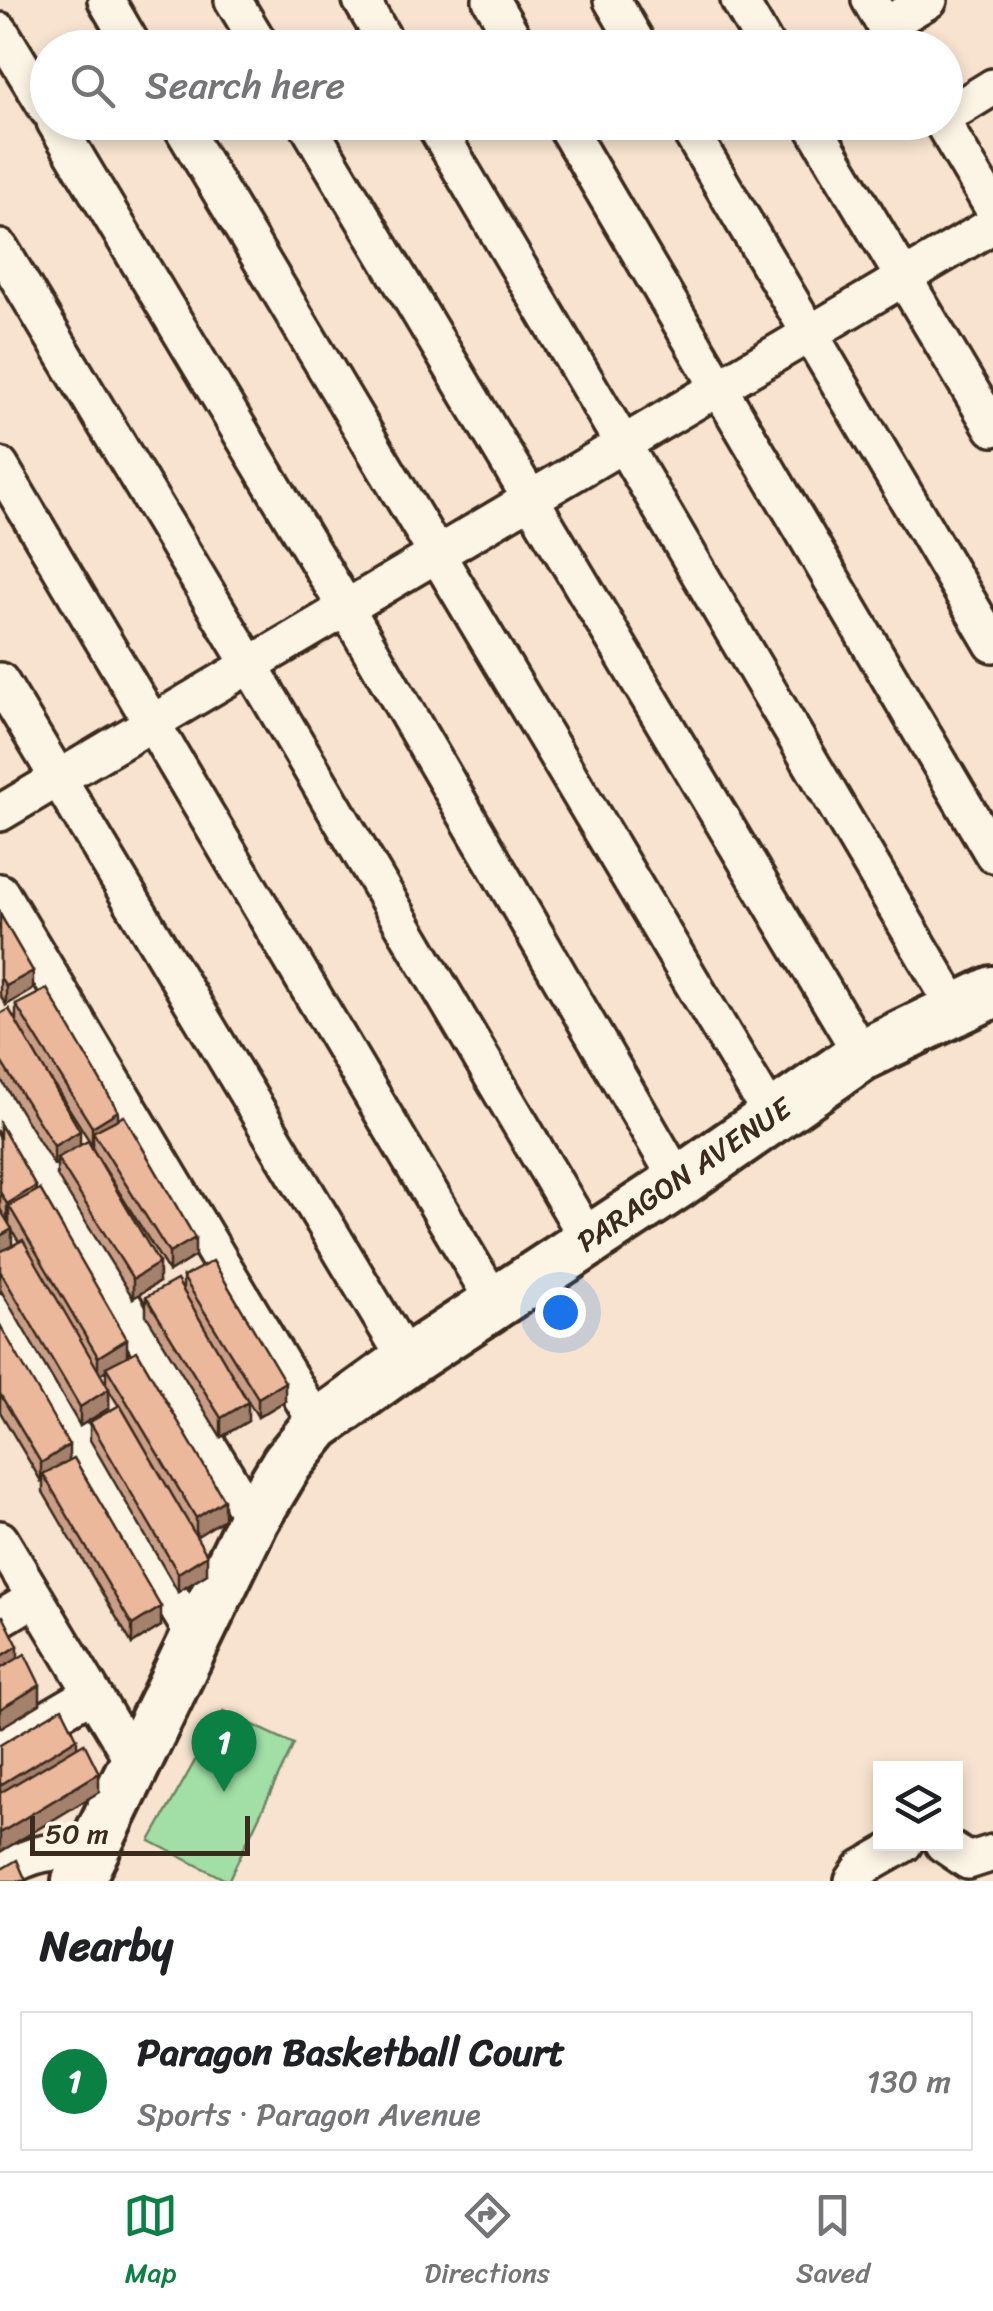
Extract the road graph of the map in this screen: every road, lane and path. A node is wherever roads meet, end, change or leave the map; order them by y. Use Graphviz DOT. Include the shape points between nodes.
graph roads {
  1 [pos="106,0"];
  2 [pos="233,0"];
  3 [pos="360,0"];
  4 [pos="491,0"];
  5 [pos="612,0"];
  6 [pos="739,0"];
  7 [pos="929,0"];
  8 [pos="884,24"];
  9 [pos="0,30"];
  10 [pos="124,30"];
  11 [pos="251,30"];
  12 [pos="378,30"];
  13 [pos="508,30"];
  14 [pos="630,30"];
  15 [pos="756,30"];
  16 [pos="30,80"];
  17 [pos="993,87"];
  18 [pos="963,107"];
  19 [pos="66,140"];
  20 [pos="190,140"];
  21 [pos="317,140"];
  22 [pos="444,140"];
  23 [pos="574,140"];
  24 [pos="696,140"];
  25 [pos="823,140"];
  26 [pos="956,140"];
  27 [pos="993,208"];
  28 [pos="993,226"];
  29 [pos="0,248"];
  30 [pos="904,278"];
  31 [pos="810,334"];
  32 [pos="719,388"];
  33 [pos="993,428"];
  34 [pos="623,444"];
  35 [pos="0,466"];
  36 [pos="531,499"];
  37 [pos="436,554"];
  38 [pos="346,608"];
  39 [pos="993,644"];
  40 [pos="250,664"];
  41 [pos="0,681"];
  42 [pos="154,722"];
  43 [pos="58,778"];
  44 [pos="0,813"];
  45 [pos="993,854"];
  46 [pos="0,892"];
  47 [pos="975,1000"];
  48 [pos="862,1055"];
  49 [pos="0,1100"];
  50 [pos="772,1118"];
  51 [pos="679,1182"];
  52 [pos="588,1239"];
  53 [pos="495,1303"];
  54 [pos="0,1312"];
  55 [pos="406,1361"];
  56 [pos="318,1425"];
  57 [pos="253,1520"];
  58 [pos="0,1538"];
  59 [pos="35,1598"];
  60 [pos="0,1619"];
  61 [pos="196,1639"];
  62 [pos="92,1693"];
  63 [pos="0,1748"];
  64 [pos="135,1764"];
  65 [pos="892,1851"];
  66 [pos="953,1851"];
  67 [pos="993,1854"];
  68 [pos="85,1867"];
  69 [pos="0,1872"];
  70 [pos="853,1881"];
  1 -- 10 [label="street"];
  2 -- 11 [label="street"];
  3 -- 12 [label="street"];
  4 -- 13 [label="street"];
  5 -- 14 [label="street"];
  6 -- 15 [label="street"];
  7 -- 8 [label="street"];
  9 -- 16 [label="street"];
  17 -- 18 [label="street"];
  19 -- 38 [label="street"];
  20 -- 37 [label="street"];
  21 -- 36 [label="street"];
  22 -- 34 [label="street"];
  23 -- 32 [label="street"];
  24 -- 31 [label="street"];
  25 -- 30 [label="street"];
  26 -- 27 [label="street"];
  28 -- 30 [label="street"];
  29 -- 40 [label="street"];
  30 -- 31 [label="street"];
  30 -- 33 [label="street"];
  31 -- 32 [label="street"];
  31 -- 39 [label="street"];
  32 -- 34 [label="street"];
  32 -- 45 [label="street"];
  34 -- 36 [label="street"];
  34 -- 47 [label="street"];
  35 -- 42 [label="street"];
  36 -- 37 [label="street"];
  36 -- 48 [label="street"];
  37 -- 38 [label="street"];
  37 -- 50 [label="street"];
  38 -- 40 [label="street"];
  38 -- 51 [label="street"];
  40 -- 42 [label="street"];
  40 -- 52 [label="street"];
  41 -- 43 [label="street"];
  42 -- 43 [label="street"];
  42 -- 53 [label="street"];
  43 -- 44 [label="street"];
  43 -- 55 [label="street"];
  46 -- 56 [label="street"];
  47 -- 48 [label="street, PARAGON AVENUE"];
  48 -- 50 [label="street, PARAGON AVENUE"];
  49 -- 57 [label="street"];
  50 -- 51 [label="street, PARAGON AVENUE"];
  51 -- 52 [label="street, PARAGON AVENUE"];
  52 -- 53 [label="street, PARAGON AVENUE"];
  53 -- 55 [label="street, PARAGON AVENUE"];
  54 -- 61 [label="street"];
  55 -- 56 [label="street, PARAGON AVENUE"];
  56 -- 57 [label="street, PARAGON AVENUE"];
  57 -- 61 [label="street, PARAGON AVENUE"];
  58 -- 59 [label="street"];
  59 -- 60 [label="street"];
  59 -- 62 [label="street"];
  61 -- 64 [label="street, PARAGON AVENUE"];
  62 -- 63 [label="street"];
  62 -- 64 [label="street"];
  64 -- 68 [label="street, PARAGON AVENUE"];
  65 -- 70 [label="street"];
  66 -- 67 [label="street" via="968,1861"];
  68 -- 69 [label="street" via="52,1850"];
}
